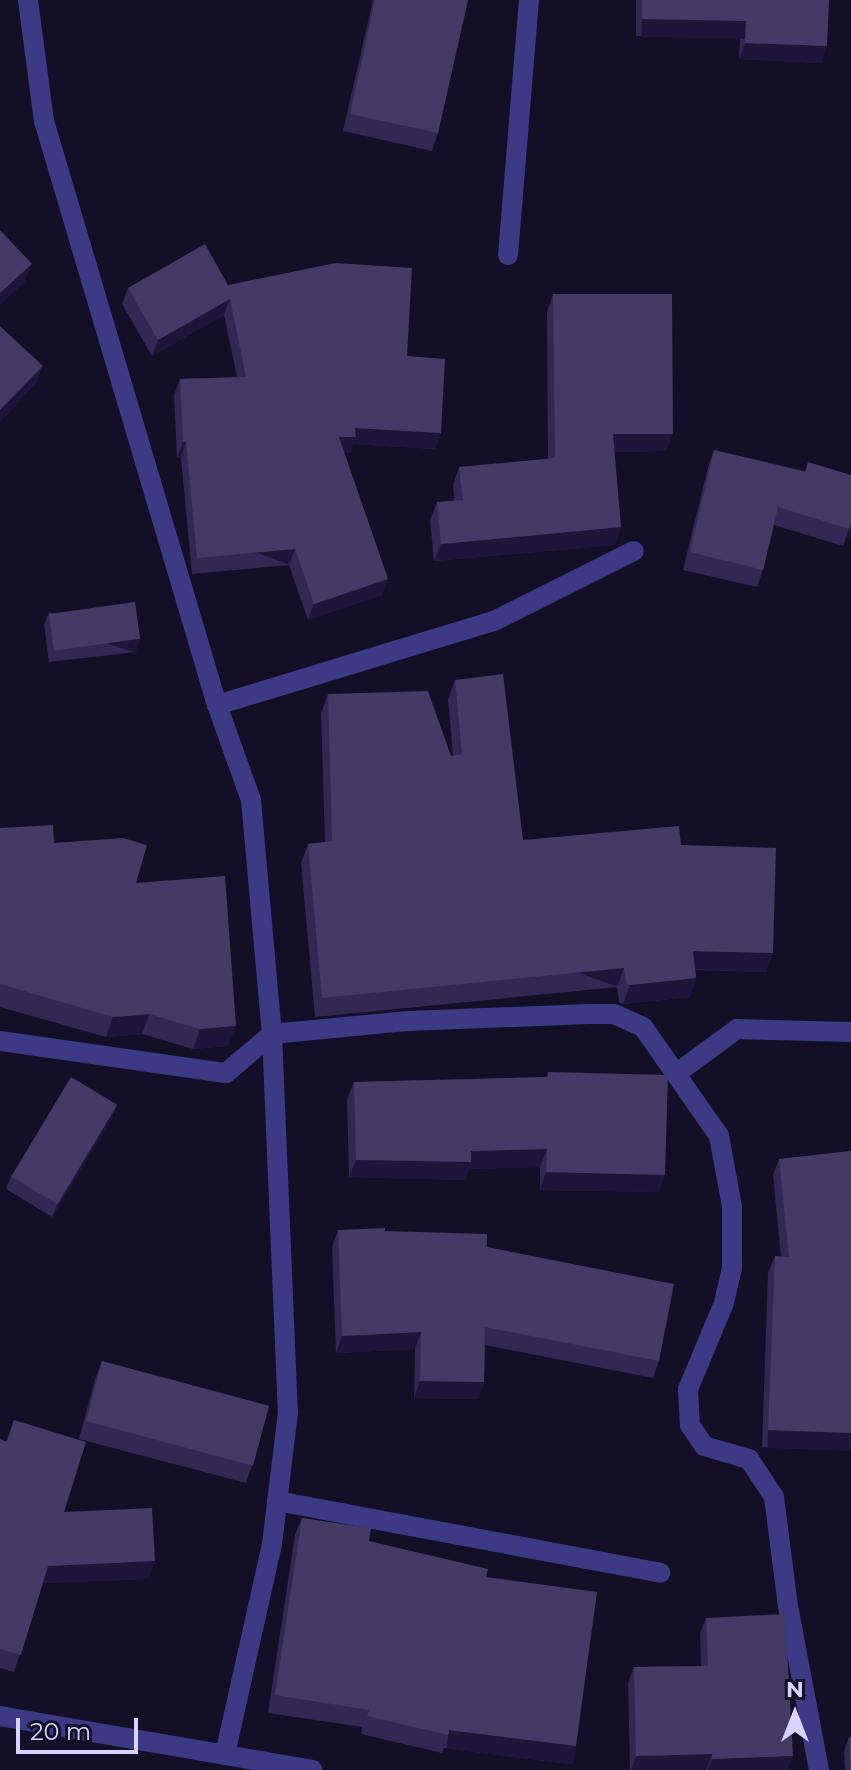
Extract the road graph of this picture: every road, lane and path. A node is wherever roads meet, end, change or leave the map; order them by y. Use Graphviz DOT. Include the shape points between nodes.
graph roads {
  1 [pos="28,0"];
  2 [pos="529,0"];
  3 [pos="508,255"];
  4 [pos="634,551"];
  5 [pos="217,705"];
  6 [pos="851,1032"];
  7 [pos="272,1034"];
  8 [pos="0,1041"];
  9 [pos="677,1073"];
  10 [pos="277,1501"];
  11 [pos="660,1573"];
  12 [pos="0,1716"];
  13 [pos="225,1755"];
  14 [pos="194,1760"];
  15 [pos="312,1770"];
  16 [pos="819,1770"];
  1 -- 5 [label="street" via="44,121"];
  2 -- 3 [label="street"];
  4 -- 5 [label="street" via="496,620"];
  5 -- 7 [label="street" via="251,800"];
  6 -- 9 [label="street" via="737,1029"];
  7 -- 8 [label="street" via="226,1073"];
  7 -- 9 [label="street" via="408,1021 614,1014 643,1027"];
  7 -- 10 [label="street" via="288,1412"];
  9 -- 16 [label="street" via="719,1136 732,1207 732,1268 724,1303 688,1389 690,1425 704,1446 749,1459 774,1497"];
  10 -- 11 [label="street"];
  10 -- 13 [label="street"];
  12 -- 14 [label="street"];
  13 -- 14 [label="street"];
  13 -- 15 [label="street"];
}
